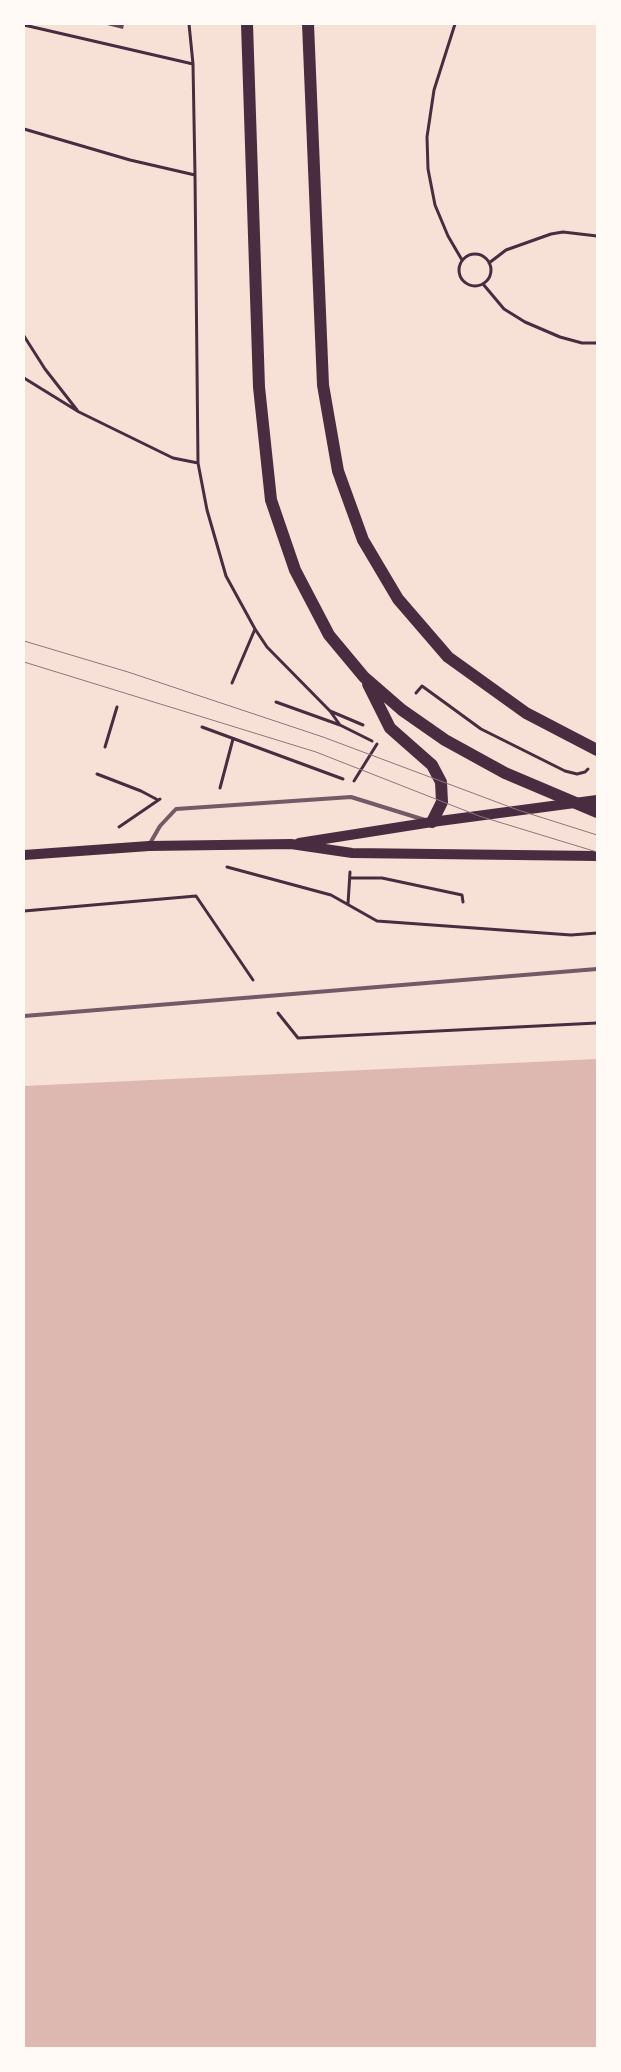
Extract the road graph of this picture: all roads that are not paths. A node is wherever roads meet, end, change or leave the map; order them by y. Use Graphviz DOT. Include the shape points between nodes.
graph roads {
  1 [pos="247,24"];
  2 [pos="308,24"];
  3 [pos="364,677"];
  4 [pos="597,750"];
  5 [pos="597,800"];
  6 [pos="575,802"];
  7 [pos="597,812"];
  8 [pos="432,822"];
  9 [pos="291,844"];
  10 [pos="149,846"];
  11 [pos="24,855"];
  12 [pos="597,856"];
  13 [pos="597,969"];
  14 [pos="24,1016"];
  1 -- 3 [label="main road" via="259,387 271,500 295,570 330,635"];
  2 -- 4 [label="main road" via="323,384 338,471 363,540 398,599 448,657 526,713"];
  3 -- 6 [label="main road" via="402,710 445,740 505,773"];
  3 -- 8 [label="main road" via="390,728 432,765 441,782 442,802"];
  5 -- 6 [label="main road"];
  6 -- 7 [label="main road"];
  6 -- 8 [label="main road"];
  8 -- 9 [label="main road"];
  8 -- 10 [label="lane" via="352,797 176,809 160,826"];
  9 -- 10 [label="main road"];
  9 -- 12 [label="main road" via="352,852"];
  10 -- 11 [label="main road"];
  13 -- 14 [label="lane"];
}
